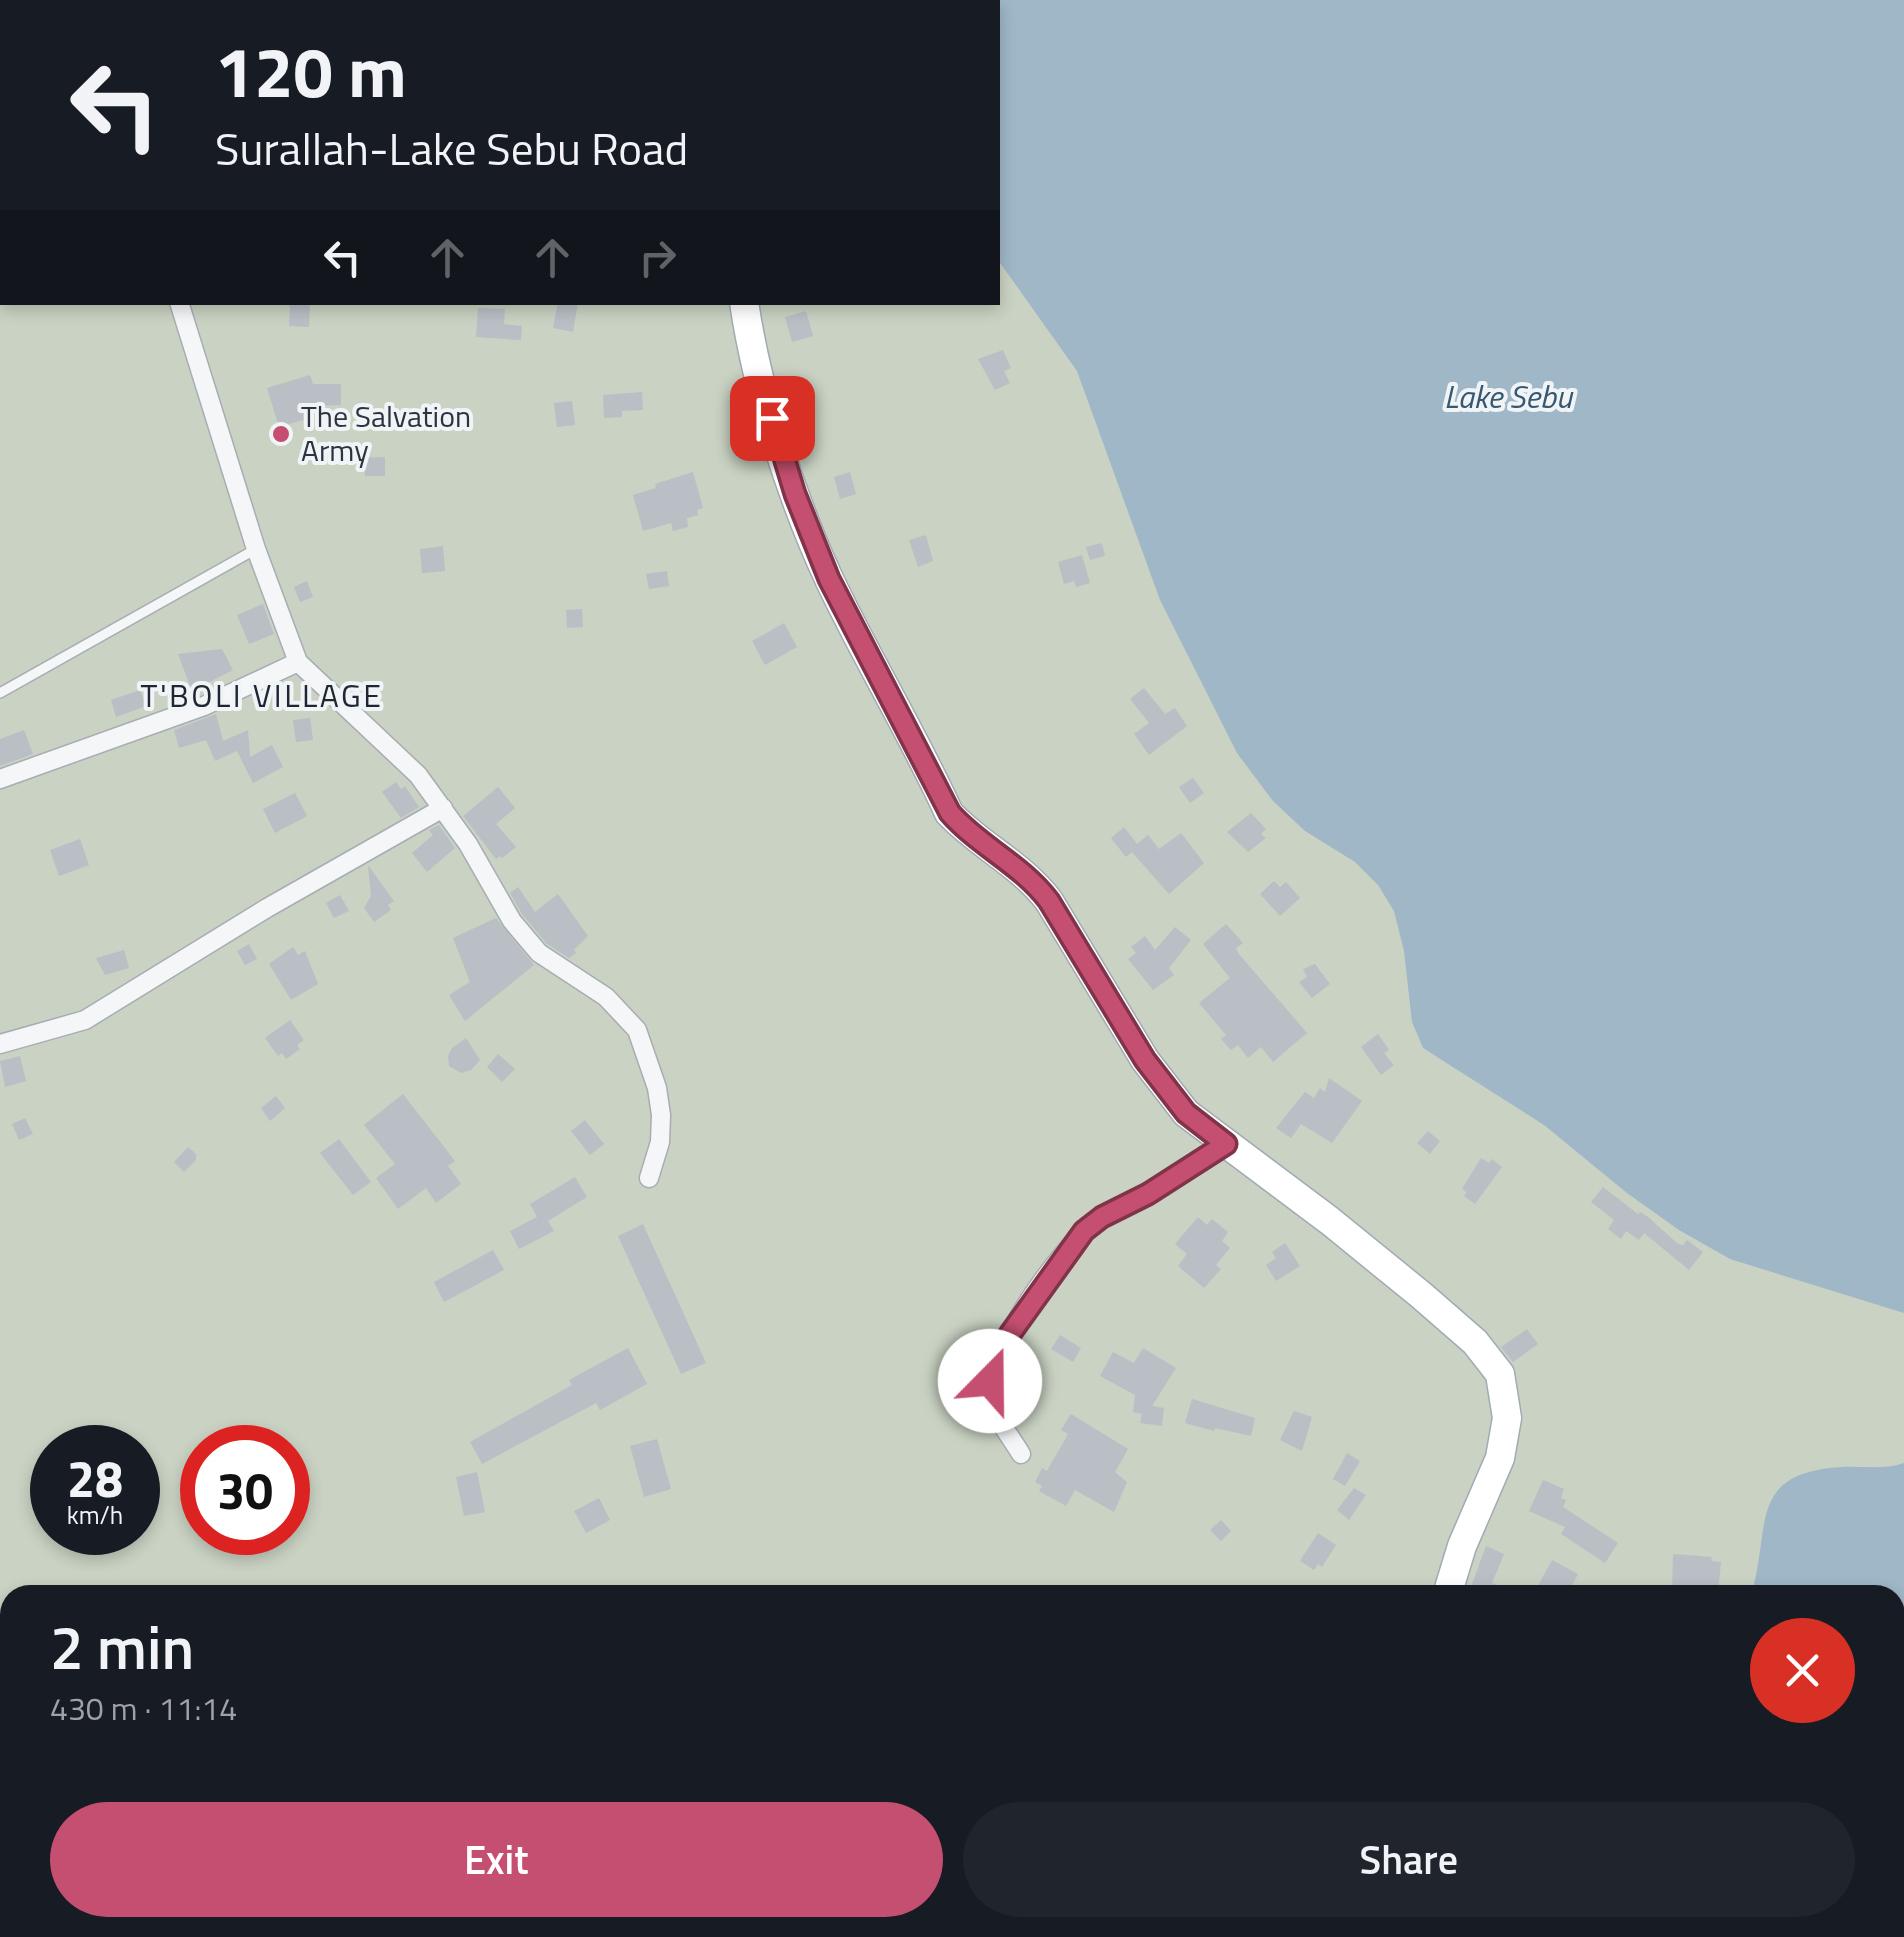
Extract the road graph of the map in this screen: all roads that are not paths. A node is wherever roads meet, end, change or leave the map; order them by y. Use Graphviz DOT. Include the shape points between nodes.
graph roads {
  1 [pos="180,305"];
  2 [pos="744,305"];
  3 [pos="256,549"];
  4 [pos="298,662"];
  5 [pos="0,694"];
  6 [pos="0,779"];
  7 [pos="443,808"];
  8 [pos="0,1044"];
  9 [pos="1226,1144"];
  10 [pos="650,1178"];
  11 [pos="1021,1454"];
  12 [pos="1449,1585"];
  1 -- 3 [label="street"];
  2 -- 9 [label="main road" via="795,494 829,579 950,813 1032,878 1145,1060 1186,1113"];
  3 -- 4 [label="street"];
  3 -- 5 [label="lane"];
  4 -- 6 [label="street" via="204,706"];
  4 -- 7 [label="street" via="418,775"];
  7 -- 8 [label="street" via="86,1020"];
  7 -- 10 [label="street" via="512,921 539,952 606,996 637,1030 661,1115"];
  9 -- 11 [label="street" via="1102,1217 1040,1288 990,1381 992,1403"];
  9 -- 12 [label="main road" via="1421,1295 1500,1374 1507,1418 1500,1458"];
}
